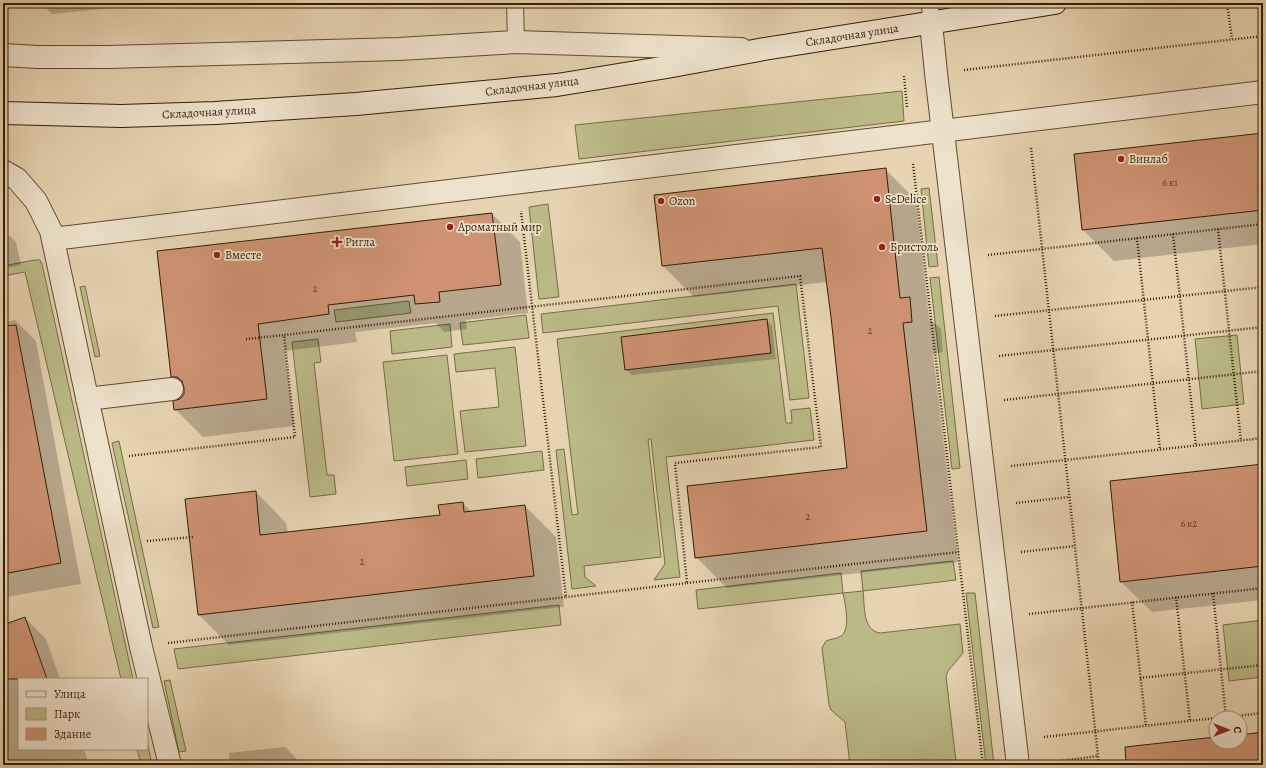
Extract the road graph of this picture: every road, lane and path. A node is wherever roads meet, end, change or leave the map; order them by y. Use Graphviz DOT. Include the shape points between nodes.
graph roads {
  1 [pos="515,3"];
  2 [pos="1056,3"];
  3 [pos="1227,3"];
  4 [pos="930,13"];
  5 [pos="1263,36"];
  6 [pos="1232,39"];
  7 [pos="516,42"];
  8 [pos="764,49"];
  9 [pos="3,55"];
  10 [pos="936,73"];
  11 [pos="904,76"];
  12 [pos="1263,92"];
  13 [pos="3,113"];
  14 [pos="1028,120"];
  15 [pos="943,130"];
  16 [pos="910,134"];
  17 [pos="3,171"];
  18 [pos="521,206"];
  19 [pos="1263,224"];
  20 [pos="1218,229"];
  21 [pos="1173,234"];
  22 [pos="52,235"];
  23 [pos="1137,238"];
  24 [pos="1042,249"];
  25 [pos="989,262"];
  26 [pos="1263,287"];
  27 [pos="1225,291"];
  28 [pos="1180,296"];
  29 [pos="1143,300"];
  30 [pos="532,306"];
  31 [pos="994,309"];
  32 [pos="1049,310"];
  33 [pos="995,316"];
  34 [pos="996,323"];
  35 [pos="1263,327"];
  36 [pos="1229,331"];
  37 [pos="284,335"];
  38 [pos="1184,336"];
  39 [pos="246,339"];
  40 [pos="1148,340"];
  41 [pos="998,350"];
  42 [pos="1053,350"];
  43 [pos="1263,371"];
  44 [pos="1234,374"];
  45 [pos="1189,379"];
  46 [pos="1153,383"];
  47 [pos="172,389"];
  48 [pos="1058,394"];
  49 [pos="87,399"];
  50 [pos="1004,407"];
  51 [pos="1263,438"];
  52 [pos="1241,441"];
  53 [pos="1196,446"];
  54 [pos="1160,450"];
  55 [pos="127,456"];
  56 [pos="1010,458"];
  57 [pos="1065,460"];
  58 [pos="1011,466"];
  59 [pos="1012,473"];
  60 [pos="1069,497"];
  61 [pos="1016,510"];
  62 [pos="193,537"];
  63 [pos="1020,545"];
  64 [pos="1075,546"];
  65 [pos="146,548"];
  66 [pos="959,552"];
  67 [pos="687,583"];
  68 [pos="1263,588"];
  69 [pos="1213,594"];
  70 [pos="566,598"];
  71 [pos="1176,598"];
  72 [pos="1132,602"];
  73 [pos="1082,608"];
  74 [pos="1028,614"];
  75 [pos="169,650"];
  76 [pos="1263,664"];
  77 [pos="1221,669"];
  78 [pos="1185,673"];
  79 [pos="1140,678"];
  80 [pos="1225,710"];
  81 [pos="1263,713"];
  82 [pos="1248,715"];
  83 [pos="1208,719"];
  84 [pos="1190,721"];
  85 [pos="1146,726"];
  86 [pos="1095,732"];
  87 [pos="1041,737"];
  88 [pos="1043,756"];
  89 [pos="1098,756"];
  90 [pos="1044,764"];
  91 [pos="170,765"];
  92 [pos="983,765"];
  93 [pos="1018,765"];
  94 [pos="1099,765"];
  1 -- 7 [label="lane"];
  2 -- 4 [label="street, Складочная улица"];
  3 -- 6 [label="path"];
  4 -- 8 [label="street, Складочная улица"];
  4 -- 10 [label="street"];
  5 -- 6 [label="path"];
  6 -- 10 [label="path"];
  7 -- 8 [label="street"];
  7 -- 9 [label="street" via="398,49 108,57"];
  8 -- 13 [label="street, Складочная улица" via="557,85 356,104 121,116"];
  10 -- 15 [label="street"];
  11 -- 16 [label="path"];
  12 -- 14 [label="street"];
  14 -- 15 [label="street"];
  14 -- 24 [label="path"];
  15 -- 16 [label="street"];
  15 -- 93 [label="street"];
  16 -- 22 [label="street"];
  16 -- 66 [label="path"];
  17 -- 22 [label="street" via="17,179 36,201"];
  18 -- 30 [label="path"];
  19 -- 20 [label="path"];
  20 -- 21 [label="path"];
  20 -- 27 [label="path"];
  21 -- 23 [label="path"];
  21 -- 28 [label="path"];
  22 -- 49 [label="street"];
  23 -- 24 [label="path"];
  23 -- 29 [label="path"];
  24 -- 25 [label="path" via="988,255"];
  24 -- 32 [label="path"];
  26 -- 27 [label="path"];
  27 -- 28 [label="path"];
  27 -- 36 [label="path"];
  28 -- 29 [label="path"];
  28 -- 38 [label="path"];
  29 -- 32 [label="path"];
  29 -- 40 [label="path"];
  30 -- 37 [label="path"];
  30 -- 67 [label="path" via="800,276 821,447 675,463"];
  30 -- 70 [label="path"];
  31 -- 33 [label="path"];
  32 -- 33 [label="path"];
  32 -- 42 [label="path"];
  33 -- 34 [label="path"];
  35 -- 36 [label="path"];
  36 -- 38 [label="path"];
  36 -- 44 [label="path"];
  37 -- 39 [label="path"];
  37 -- 55 [label="path" via="295,437"];
  38 -- 40 [label="path"];
  38 -- 45 [label="path"];
  40 -- 42 [label="path"];
  40 -- 46 [label="path"];
  41 -- 42 [label="path" via="999,356"];
  42 -- 48 [label="path"];
  43 -- 44 [label="path"];
  44 -- 45 [label="path"];
  44 -- 52 [label="path"];
  45 -- 46 [label="path"];
  45 -- 53 [label="path"];
  46 -- 48 [label="path"];
  46 -- 54 [label="path"];
  47 -- 49 [label="street"];
  48 -- 50 [label="path" via="1004,400"];
  48 -- 57 [label="path"];
  49 -- 91 [label="street" via="141,647"];
  51 -- 52 [label="path"];
  52 -- 53 [label="path"];
  53 -- 54 [label="path"];
  54 -- 57 [label="path"];
  56 -- 58 [label="path"];
  57 -- 58 [label="path"];
  57 -- 60 [label="path"];
  58 -- 59 [label="path"];
  60 -- 61 [label="path" via="1015,503"];
  60 -- 64 [label="path"];
  62 -- 65 [label="path" via="145,541"];
  63 -- 64 [label="path" via="1020,552"];
  64 -- 73 [label="path"];
  66 -- 67 [label="path"];
  66 -- 92 [label="path"];
  67 -- 70 [label="path"];
  68 -- 69 [label="path"];
  69 -- 71 [label="path"];
  69 -- 77 [label="path"];
  70 -- 75 [label="path" via="167,643"];
  71 -- 72 [label="path"];
  71 -- 78 [label="path"];
  72 -- 73 [label="path"];
  72 -- 79 [label="path"];
  73 -- 74 [label="path"];
  73 -- 86 [label="path"];
  76 -- 77 [label="path"];
  77 -- 78 [label="path"];
  77 -- 80 [label="path"];
  78 -- 79 [label="path"];
  78 -- 84 [label="path"];
  79 -- 85 [label="path"];
  81 -- 82 [label="path"];
  83 -- 84 [label="path"];
  84 -- 85 [label="path"];
  85 -- 86 [label="path"];
  86 -- 87 [label="path"];
  86 -- 89 [label="path"];
  88 -- 90 [label="path"];
  89 -- 90 [label="path"];
  89 -- 94 [label="path"];
}
